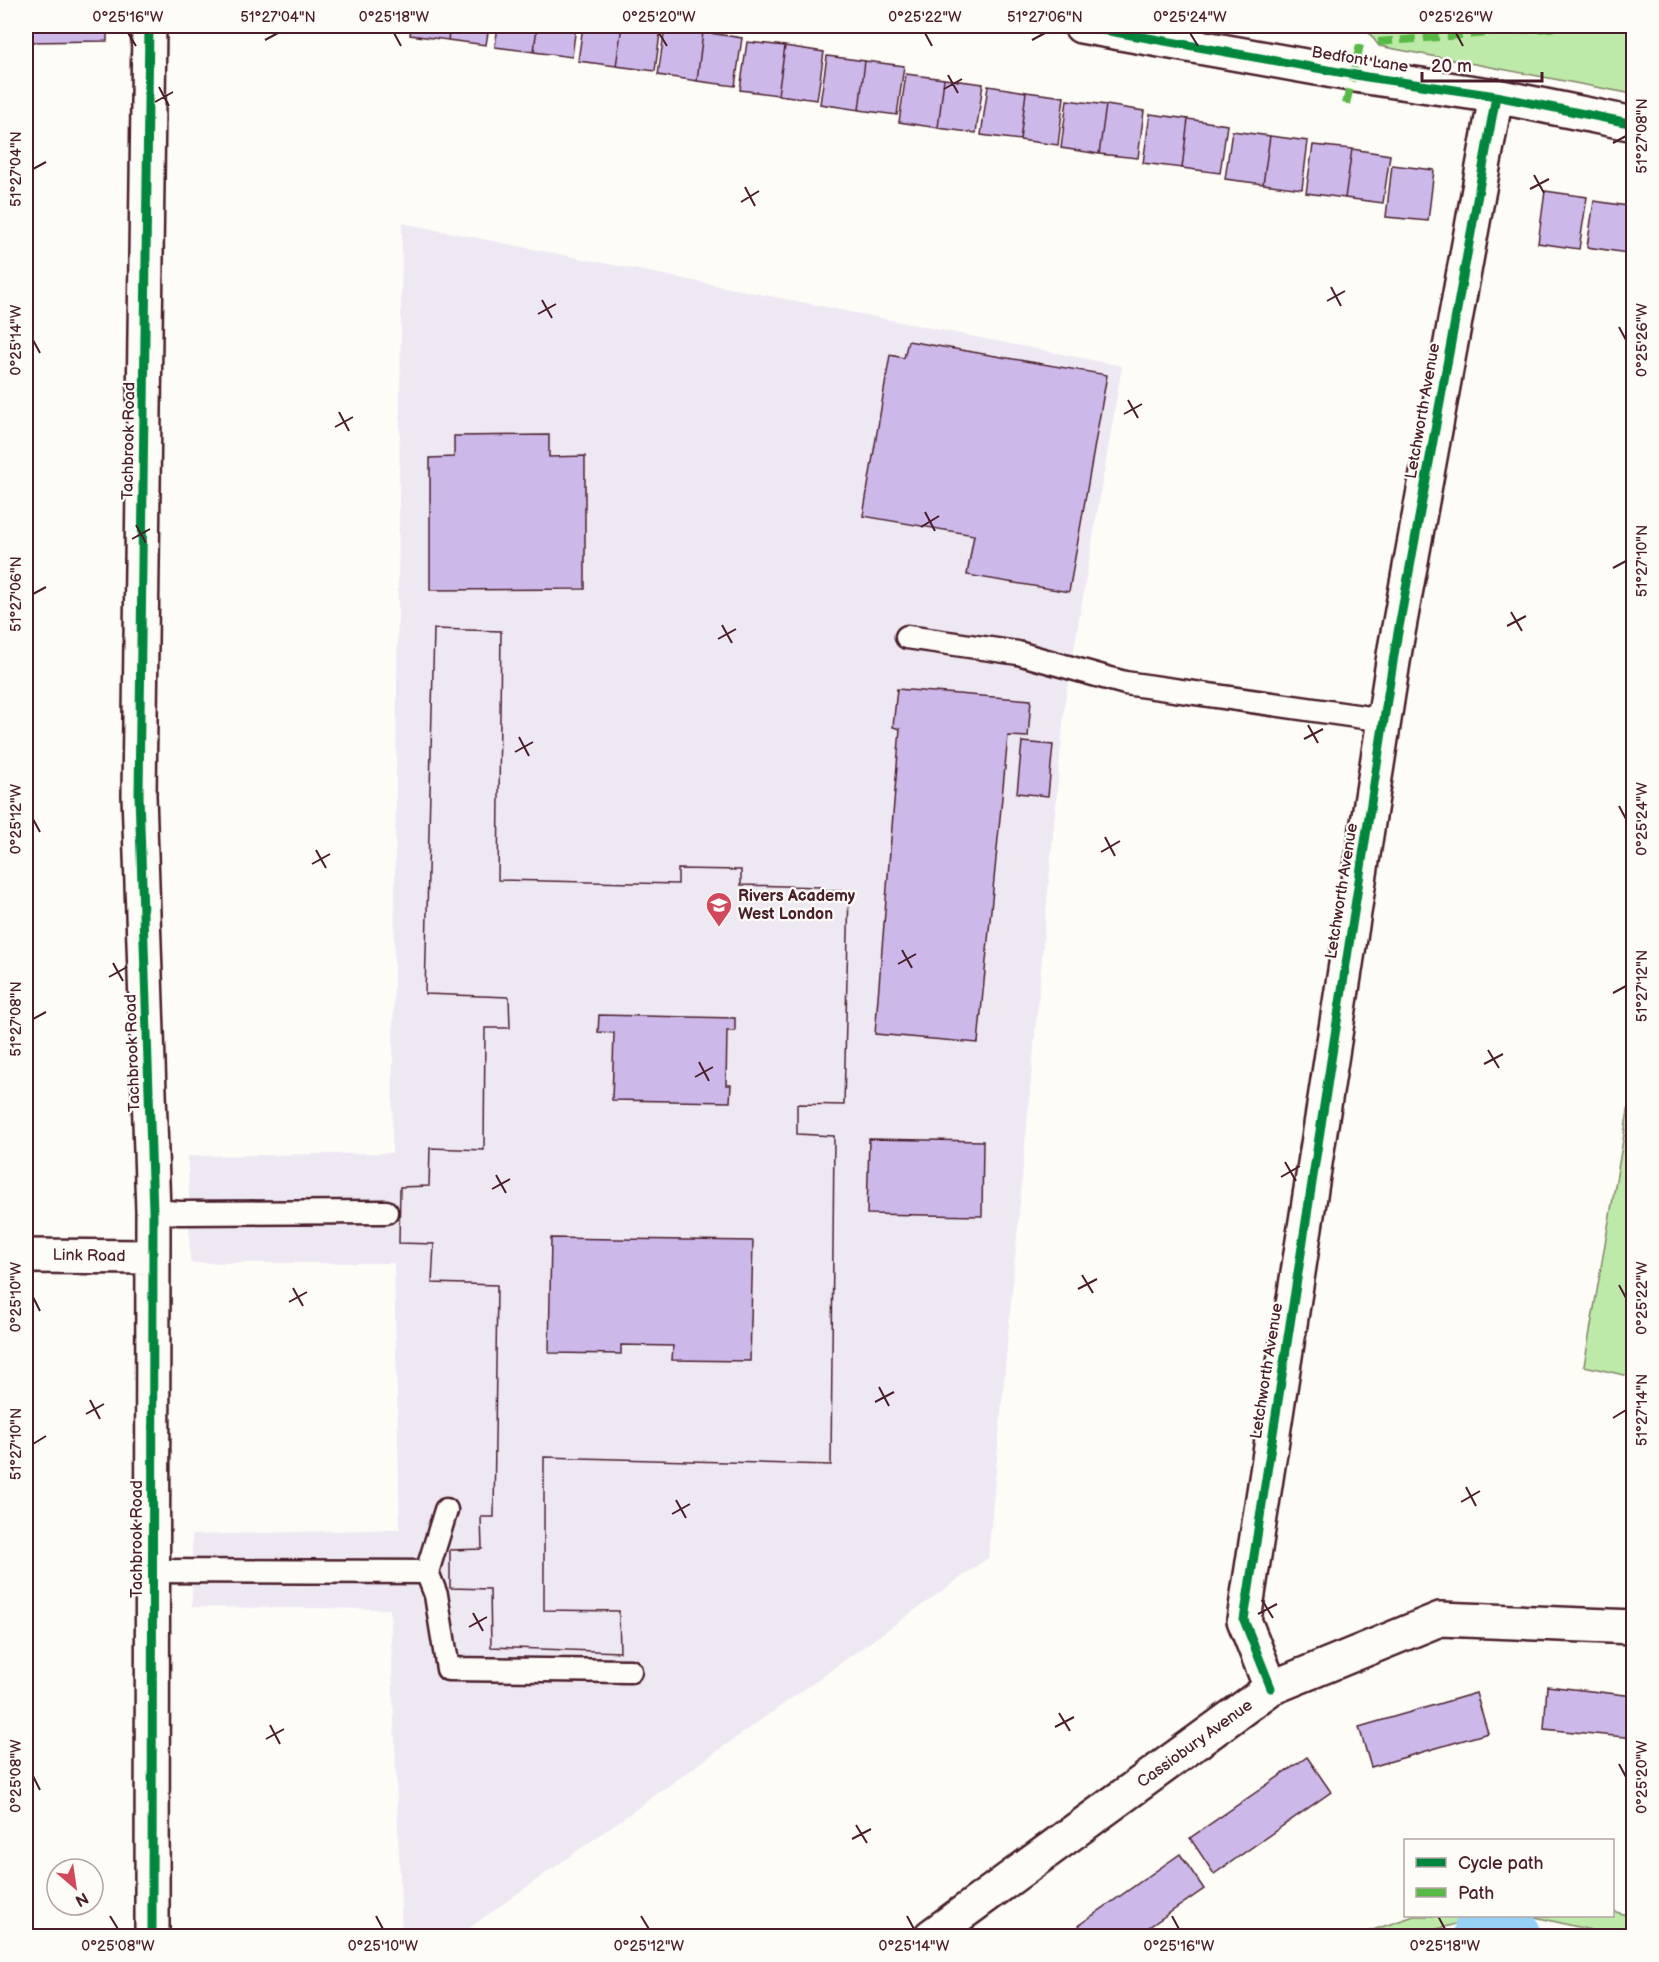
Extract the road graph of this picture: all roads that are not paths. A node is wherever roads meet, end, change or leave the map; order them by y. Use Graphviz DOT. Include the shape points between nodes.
graph roads {
  1 [pos="148,26"];
  2 [pos="1081,26"];
  3 [pos="1496,96"];
  4 [pos="1634,124"];
  5 [pos="907,638"];
  6 [pos="1384,720"];
  7 [pos="153,1211"];
  8 [pos="386,1212"];
  9 [pos="26,1256"];
  10 [pos="152,1257"];
  11 [pos="446,1510"];
  12 [pos="152,1570"];
  13 [pos="427,1572"];
  14 [pos="1634,1627"];
  15 [pos="630,1671"];
  16 [pos="1271,1688"];
  17 [pos="152,1936"];
  18 [pos="931,1936"];
  1 -- 7 [label="street, Tachbrook Road" via="140,795"];
  2 -- 3 [label="street, Bedfont Lane"];
  3 -- 4 [label="street, Bedfont Lane"];
  3 -- 6 [label="street, Letchworth Avenue"];
  5 -- 6 [label="lane" via="1017,653 1125,683"];
  6 -- 16 [label="street, Letchworth Avenue" via="1244,1620"];
  7 -- 8 [label="lane"];
  7 -- 10 [label="street, Tachbrook Road"];
  9 -- 10 [label="street, Link Road"];
  10 -- 12 [label="street, Tachbrook Road"];
  11 -- 13 [label="lane"];
  12 -- 13 [label="lane"];
  12 -- 17 [label="street, Tachbrook Road"];
  13 -- 15 [label="lane" via="436,1595 448,1669"];
  14 -- 16 [label="street, Cassiobury Avenue" via="1440,1619"];
  16 -- 18 [label="street, Cassiobury Avenue"];
}
